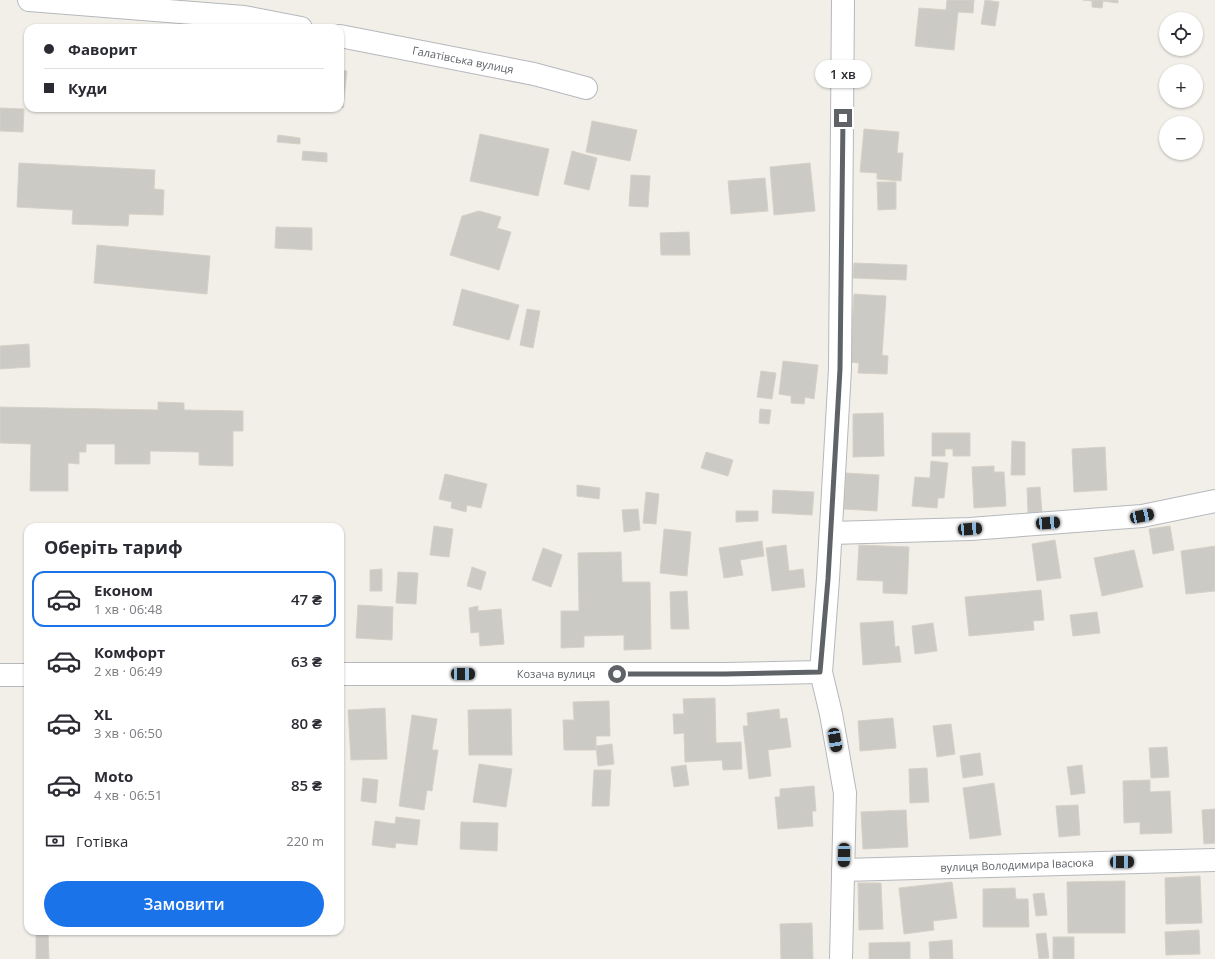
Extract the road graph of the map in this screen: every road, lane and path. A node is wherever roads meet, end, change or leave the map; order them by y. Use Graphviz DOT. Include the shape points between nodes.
graph roads {
  1 [pos="29,0"];
  2 [pos="843,0"];
  3 [pos="280,24"];
  4 [pos="344,37"];
  5 [pos="586,88"];
  6 [pos="1215,501"];
  7 [pos="831,533"];
  8 [pos="820,672"];
  9 [pos="344,674"];
  10 [pos="0,675"];
  11 [pos="24,675"];
  12 [pos="1215,860"];
  13 [pos="843,870"];
  14 [pos="842,959"];
  1 -- 3 [label="street" via="244,17"];
  2 -- 7 [label="street" via="840,369"];
  4 -- 5 [label="street, Галатівська вулиця" via="534,74"];
  6 -- 7 [label="street" via="1142,516 970,529"];
  7 -- 8 [label="street"];
  8 -- 9 [label="street, Козача вулиця"];
  8 -- 13 [label="street" via="845,793"];
  10 -- 11 [label="street"];
  12 -- 13 [label="street, вулиця Володимира Івасюка"];
  13 -- 14 [label="street"];
}
